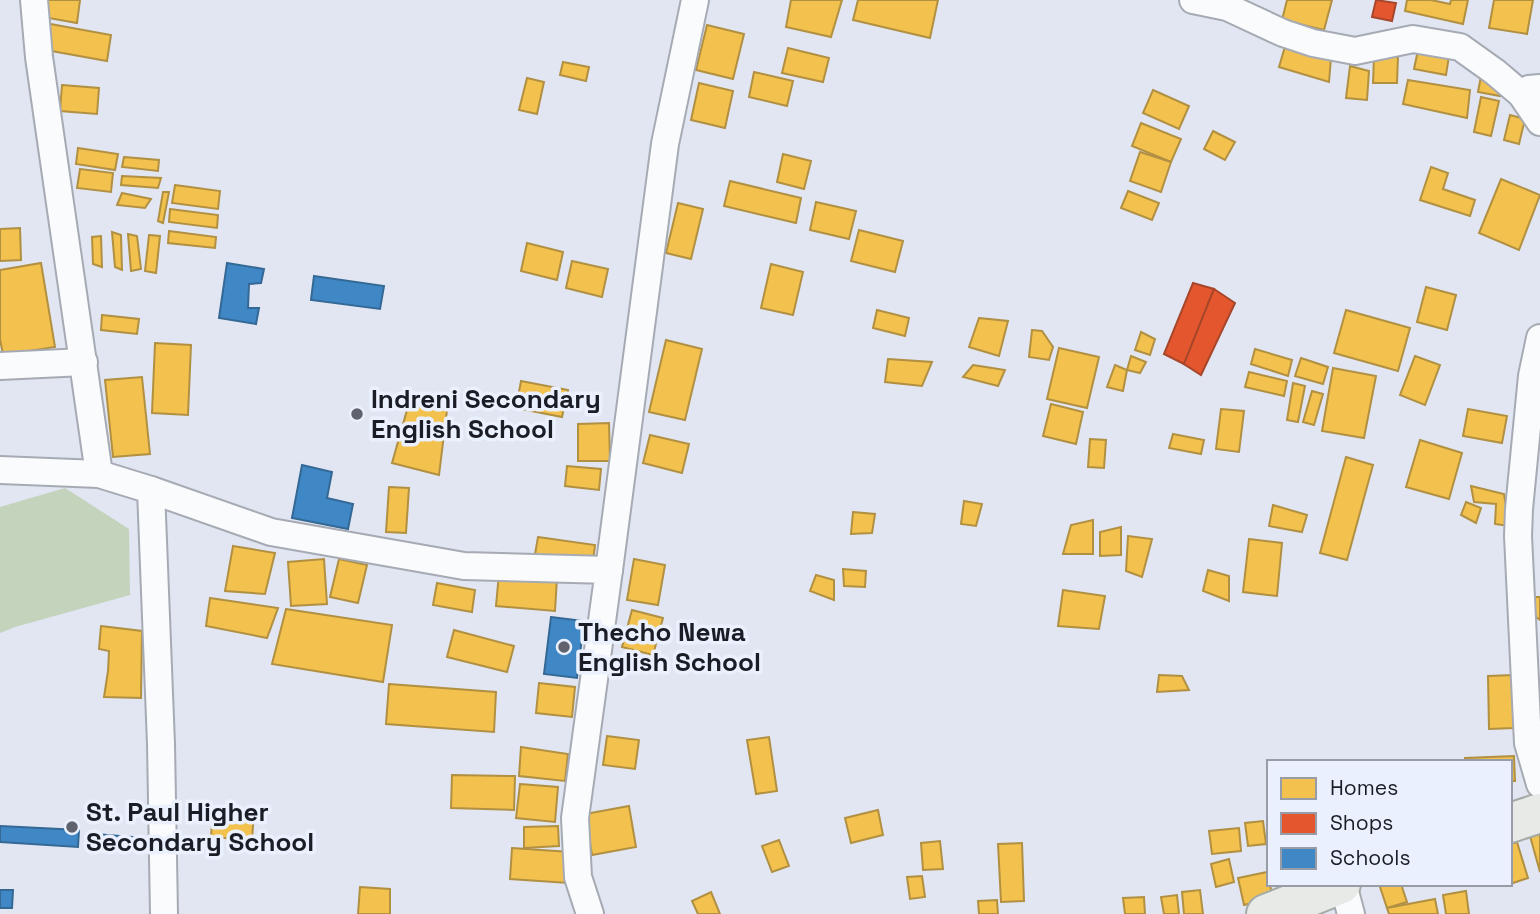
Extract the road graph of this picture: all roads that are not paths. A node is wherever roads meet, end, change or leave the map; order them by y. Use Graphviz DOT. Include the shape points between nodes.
graph roads {
  1 [pos="34,0"];
  2 [pos="695,0"];
  3 [pos="1192,0"];
  4 [pos="1531,91"];
  5 [pos="1540,122"];
  6 [pos="1540,338"];
  7 [pos="84,362"];
  8 [pos="0,366"];
  9 [pos="0,470"];
  10 [pos="99,474"];
  11 [pos="151,491"];
  12 [pos="609,570"];
  13 [pos="1540,784"];
  14 [pos="1540,813"];
  15 [pos="1512,822"];
  16 [pos="1337,886"];
  17 [pos="1343,886"];
  18 [pos="164,914"];
  19 [pos="590,914"];
  20 [pos="1266,914"];
  21 [pos="1351,914"];
  1 -- 7 [label="street"];
  2 -- 12 [label="street" via="664,144"];
  3 -- 4 [label="street" via="1227,7 1312,43 1355,51 1413,39 1460,47"];
  4 -- 5 [label="street"];
  6 -- 13 [label="street" via="1518,509 1528,743"];
  7 -- 8 [label="street"];
  7 -- 10 [label="street"];
  9 -- 10 [label="street"];
  10 -- 11 [label="street"];
  11 -- 12 [label="street" via="271,532 464,566"];
  11 -- 18 [label="street"];
  12 -- 19 [label="street" via="575,818 578,877"];
  14 -- 15 [label="main road"];
  16 -- 20 [label="main road"];
  17 -- 21 [label="street"];
}
